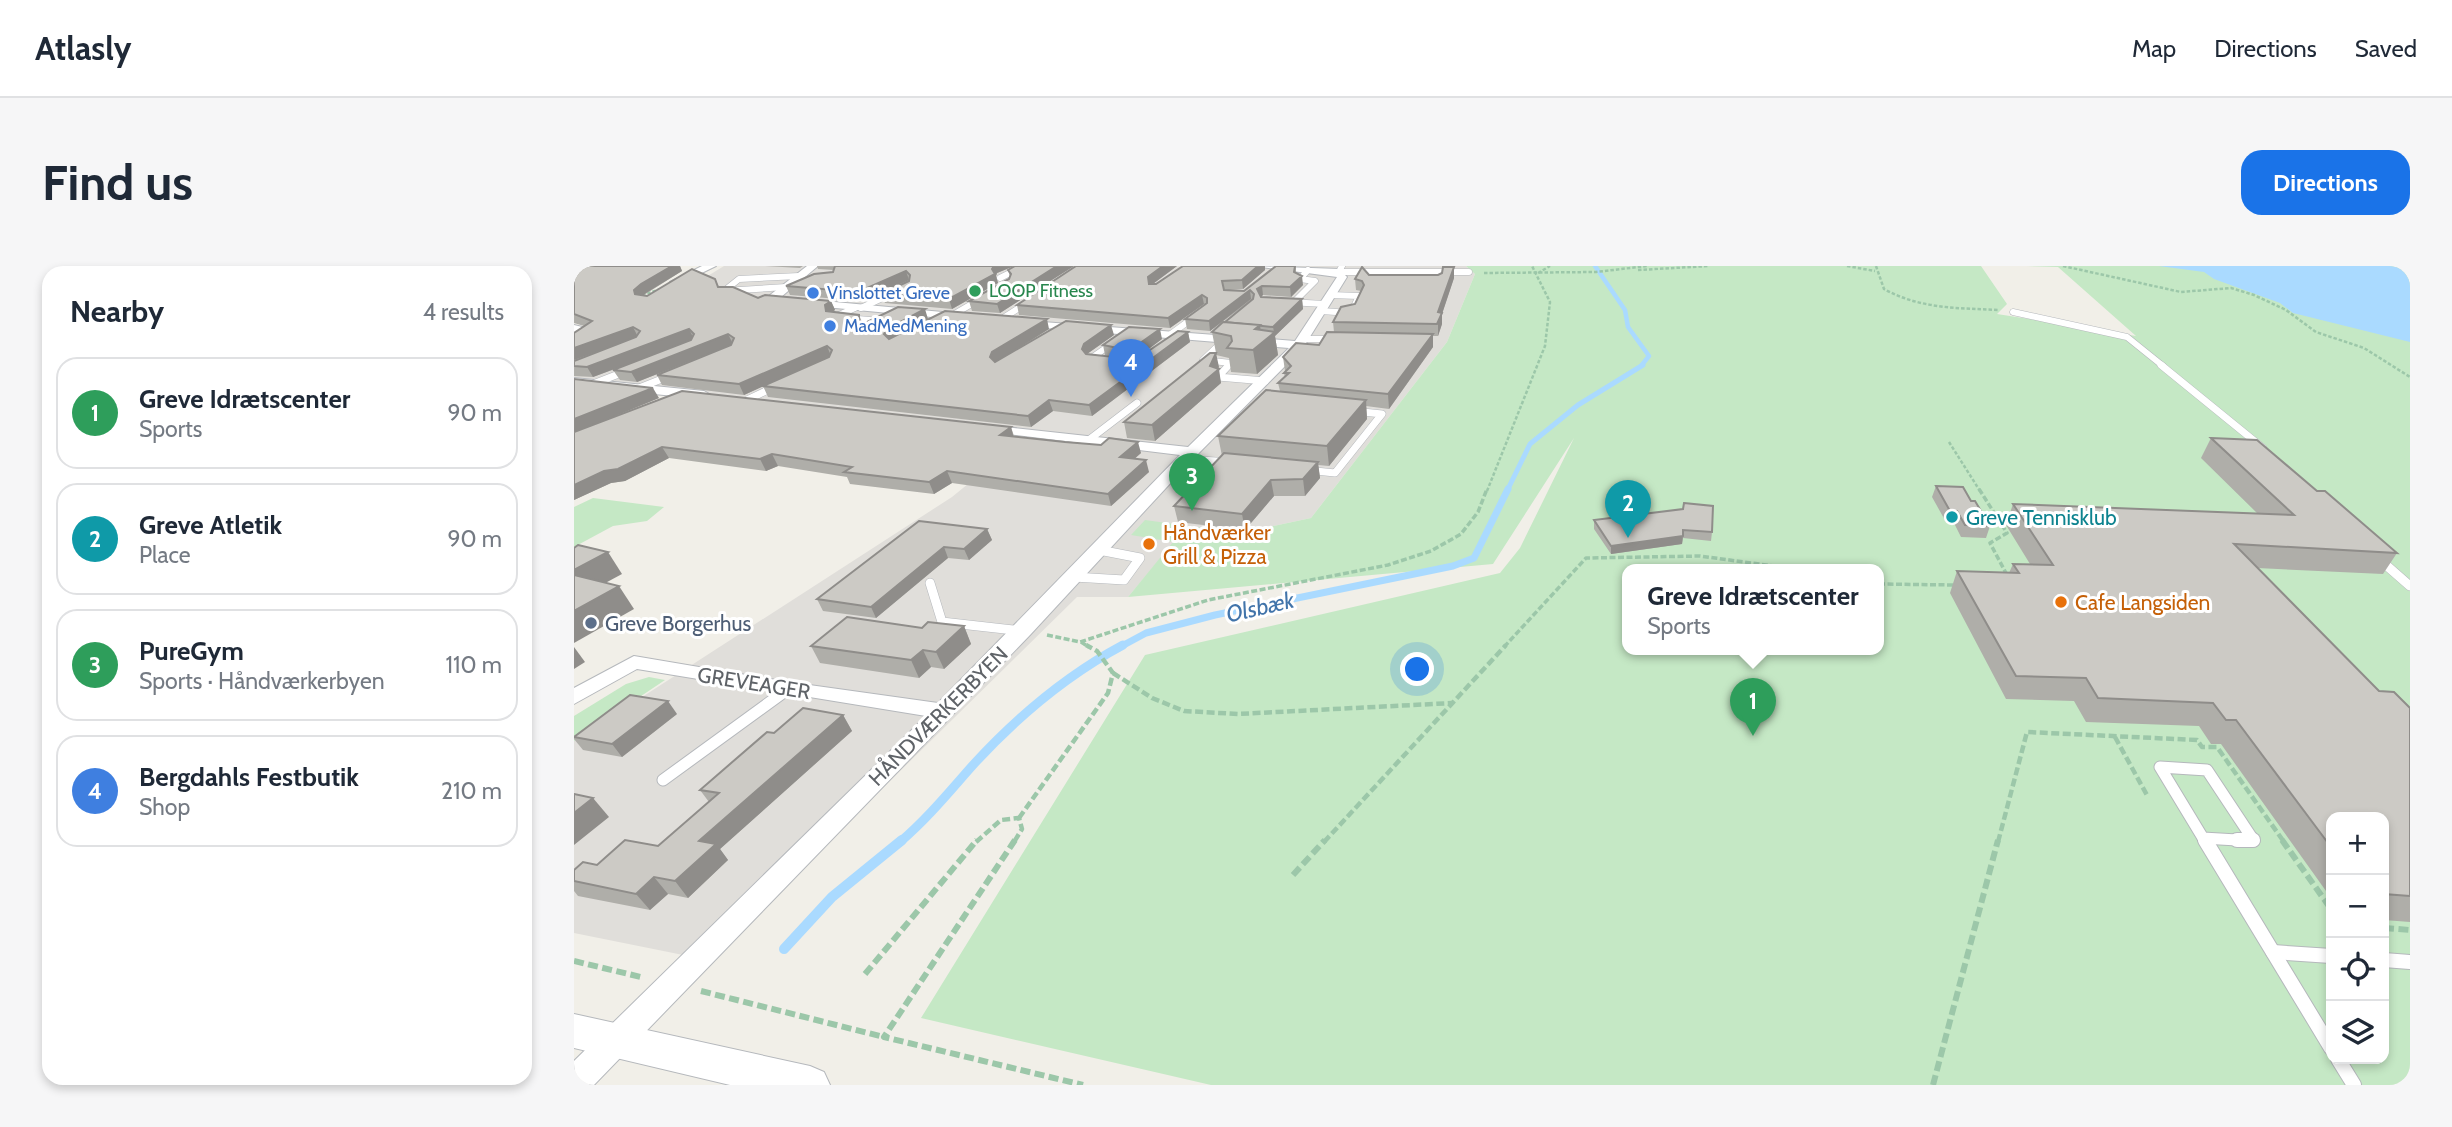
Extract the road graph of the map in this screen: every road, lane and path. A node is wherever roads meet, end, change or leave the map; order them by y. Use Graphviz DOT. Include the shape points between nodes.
graph roads {
  1 [pos="711,266"];
  2 [pos="1024,266"];
  3 [pos="1532,266"];
  4 [pos="1550,266"];
  5 [pos="1647,266"];
  6 [pos="1709,266"];
  7 [pos="1847,266"];
  8 [pos="1876,266"];
  9 [pos="2063,266"];
  10 [pos="1269,269"];
  11 [pos="1341,269"];
  12 [pos="1308,270"];
  13 [pos="1371,271"];
  14 [pos="1613,271"];
  15 [pos="1875,271"];
  16 [pos="1469,272"];
  17 [pos="1537,273"];
  18 [pos="804,275"];
  19 [pos="1000,278"];
  20 [pos="1438,280"];
  21 [pos="786,288"];
  22 [pos="669,289"];
  23 [pos="897,292"];
  24 [pos="638,296"];
  25 [pos="985,297"];
  26 [pos="1032,300"];
  27 [pos="1283,302"];
  28 [pos="1294,302"];
  29 [pos="1325,303"];
  30 [pos="858,308"];
  31 [pos="1204,310"];
  32 [pos="898,312"];
  33 [pos="2013,312"];
  34 [pos="944,318"];
  35 [pos="988,319"];
  36 [pos="881,321"];
  37 [pos="868,328"];
  38 [pos="574,329"];
  39 [pos="1129,331"];
  40 [pos="1219,335"];
  41 [pos="1172,337"];
  42 [pos="1342,339"];
  43 [pos="574,341"];
  44 [pos="1301,342"];
  45 [pos="1104,360"];
  46 [pos="644,365"];
  47 [pos="686,369"];
  48 [pos="2410,377"];
  49 [pos="1265,380"];
  50 [pos="574,382"];
  51 [pos="593,384"];
  52 [pos="783,384"];
  53 [pos="639,388"];
  54 [pos="687,394"];
  55 [pos="735,398"];
  56 [pos="775,403"];
  57 [pos="1137,403"];
  58 [pos="662,404"];
  59 [pos="1343,409"];
  60 [pos="966,425"];
  61 [pos="1090,439"];
  62 [pos="1949,442"];
  63 [pos="1189,455"];
  64 [pos="2270,457"];
  65 [pos="1244,464"];
  66 [pos="1296,469"];
  67 [pos="1099,550"];
  68 [pos="2371,552"];
  69 [pos="1759,564"];
  70 [pos="2007,575"];
  71 [pos="1074,577"];
  72 [pos="1962,582"];
  73 [pos="930,583"];
  74 [pos="1884,584"];
  75 [pos="2410,586"];
  76 [pos="1023,631"];
  77 [pos="1080,642"];
  78 [pos="1113,673"];
  79 [pos="788,689"];
  80 [pos="574,697"];
  81 [pos="1452,703"];
  82 [pos="943,710"];
  83 [pos="663,780"];
  84 [pos="2148,797"];
  85 [pos="1019,818"];
  86 [pos="2203,838"];
  87 [pos="1293,875"];
  88 [pos="2389,928"];
  89 [pos="2410,930"];
  90 [pos="2273,952"];
  91 [pos="2326,956"];
  92 [pos="2389,960"];
  93 [pos="574,961"];
  94 [pos="2410,962"];
  95 [pos="865,974"];
  96 [pos="672,984"];
  97 [pos="574,1031"];
  98 [pos="884,1037"];
  99 [pos="2326,1040"];
  100 [pos="615,1042"];
  101 [pos="2341,1064"];
  102 [pos="574,1083"];
  103 [pos="810,1085"];
  104 [pos="1083,1085"];
  105 [pos="1933,1085"];
  106 [pos="2354,1085"];
  1 -- 22 [label="street" via="678,279"];
  2 -- 19 [label="lane"];
  3 -- 17 [label="path"];
  4 -- 17 [label="path"];
  5 -- 14 [label="path"];
  6 -- 14 [label="path"];
  7 -- 15 [label="path"];
  8 -- 15 [label="path"];
  9 -- 48 [label="path" via="2181,292 2231,288 2255,295 2316,332 2364,348"];
  10 -- 12 [label="street"];
  11 -- 12 [label="street"];
  11 -- 13 [label="lane"];
  11 -- 29 [label="street, HÅNDVÆRKERBYEN" via="1342,276"];
  12 -- 28 [label="lane" via="1300,279 1315,281"];
  13 -- 16 [label="lane"];
  13 -- 20 [label="lane" via="1370,280"];
  14 -- 17 [label="path"];
  15 -- 33 [label="path" via="1884,289 1907,300"];
  16 -- 17 [label="path"];
  17 -- 77 [label="path" via="1550,302 1545,346 1478,512 1461,534 1431,551 1388,565 1208,600"];
  18 -- 21 [label="street"];
  18 -- 21 [label="lane" via="739,279 724,290"];
  21 -- 30 [label="street" via="775,300"];
  22 -- 24 [label="path"];
  23 -- 30 [label="lane"];
  25 -- 34 [label="lane"];
  26 -- 35 [label="lane"];
  27 -- 28 [label="lane"];
  28 -- 29 [label="lane"];
  29 -- 29 [label="lane" via="1359,296 1351,313"];
  29 -- 44 [label="street, HÅNDVÆRKERBYEN"];
  30 -- 32 [label="street"];
  30 -- 36 [label="lane" via="834,317"];
  31 -- 41 [label="lane"];
  32 -- 34 [label="street"];
  32 -- 36 [label="lane"];
  33 -- 64 [label="lane" via="2127,337"];
  34 -- 35 [label="street"];
  35 -- 39 [label="street" via="1061,329"];
  36 -- 37 [label="lane"];
  38 -- 43 [label="street" via="589,330"];
  39 -- 41 [label="street"];
  39 -- 45 [label="lane" via="1090,359"];
  40 -- 41 [label="street"];
  40 -- 44 [label="street"];
  40 -- 49 [label="lane" via="1203,360 1231,363 1218,377"];
  42 -- 44 [label="lane"];
  44 -- 49 [label="street, HÅNDVÆRKERBYEN"];
  46 -- 51 [label="lane"];
  47 -- 53 [label="lane"];
  49 -- 63 [label="street, HÅNDVÆRKERBYEN" via="1251,400"];
  50 -- 51 [label="street"];
  51 -- 53 [label="street"];
  52 -- 55 [label="lane"];
  53 -- 54 [label="street"];
  54 -- 55 [label="street"];
  54 -- 58 [label="street"];
  55 -- 56 [label="street"];
  57 -- 61 [label="lane"];
  59 -- 66 [label="lane" via="1382,414 1335,473"];
  60 -- 61 [label="street"];
  61 -- 63 [label="street"];
  62 -- 70 [label="path" via="2007,533 1990,543"];
  63 -- 65 [label="lane"];
  63 -- 67 [label="street, HÅNDVÆRKERBYEN"];
  67 -- 71 [label="street, HÅNDVÆRKERBYEN"];
  67 -- 71 [label="lane" via="1140,558 1124,580"];
  68 -- 75 [label="lane"];
  69 -- 81 [label="path" via="1700,556 1586,558"];
  71 -- 76 [label="street, HÅNDVÆRKERBYEN"];
  72 -- 74 [label="path" via="1954,587"];
  73 -- 76 [label="lane" via="943,622"];
  76 -- 77 [label="path"];
  76 -- 82 [label="street, HÅNDVÆRKERBYEN"];
  77 -- 78 [label="path" via="1097,651"];
  78 -- 81 [label="path" via="1152,698 1184,711 1238,714"];
  78 -- 85 [label="path" via="1108,693"];
  79 -- 80 [label="street, GREVEAGER" via="634,662"];
  79 -- 82 [label="street, GREVEAGER"];
  79 -- 83 [label="lane"];
  81 -- 87 [label="path"];
  82 -- 96 [label="street, HÅNDVÆRKERBYEN"];
  84 -- 105 [label="path" via="2114,736 2027,732"];
  85 -- 95 [label="path" via="1001,820 983,833"];
  85 -- 98 [label="path" via="1022,829"];
  86 -- 86 [label="lane" via="2189,814 2160,767 2207,770 2254,841"];
  86 -- 90 [label="lane"];
  88 -- 89 [label="path"];
  90 -- 91 [label="lane"];
  90 -- 99 [label="lane"];
  92 -- 94 [label="lane"];
  93 -- 96 [label="path"];
  96 -- 98 [label="path"];
  96 -- 100 [label="street, HÅNDVÆRKERBYEN"];
  97 -- 100 [label="street"];
  98 -- 104 [label="path"];
  100 -- 102 [label="street, HÅNDVÆRKERBYEN"];
  100 -- 103 [label="street"];
  101 -- 106 [label="lane"];
}
